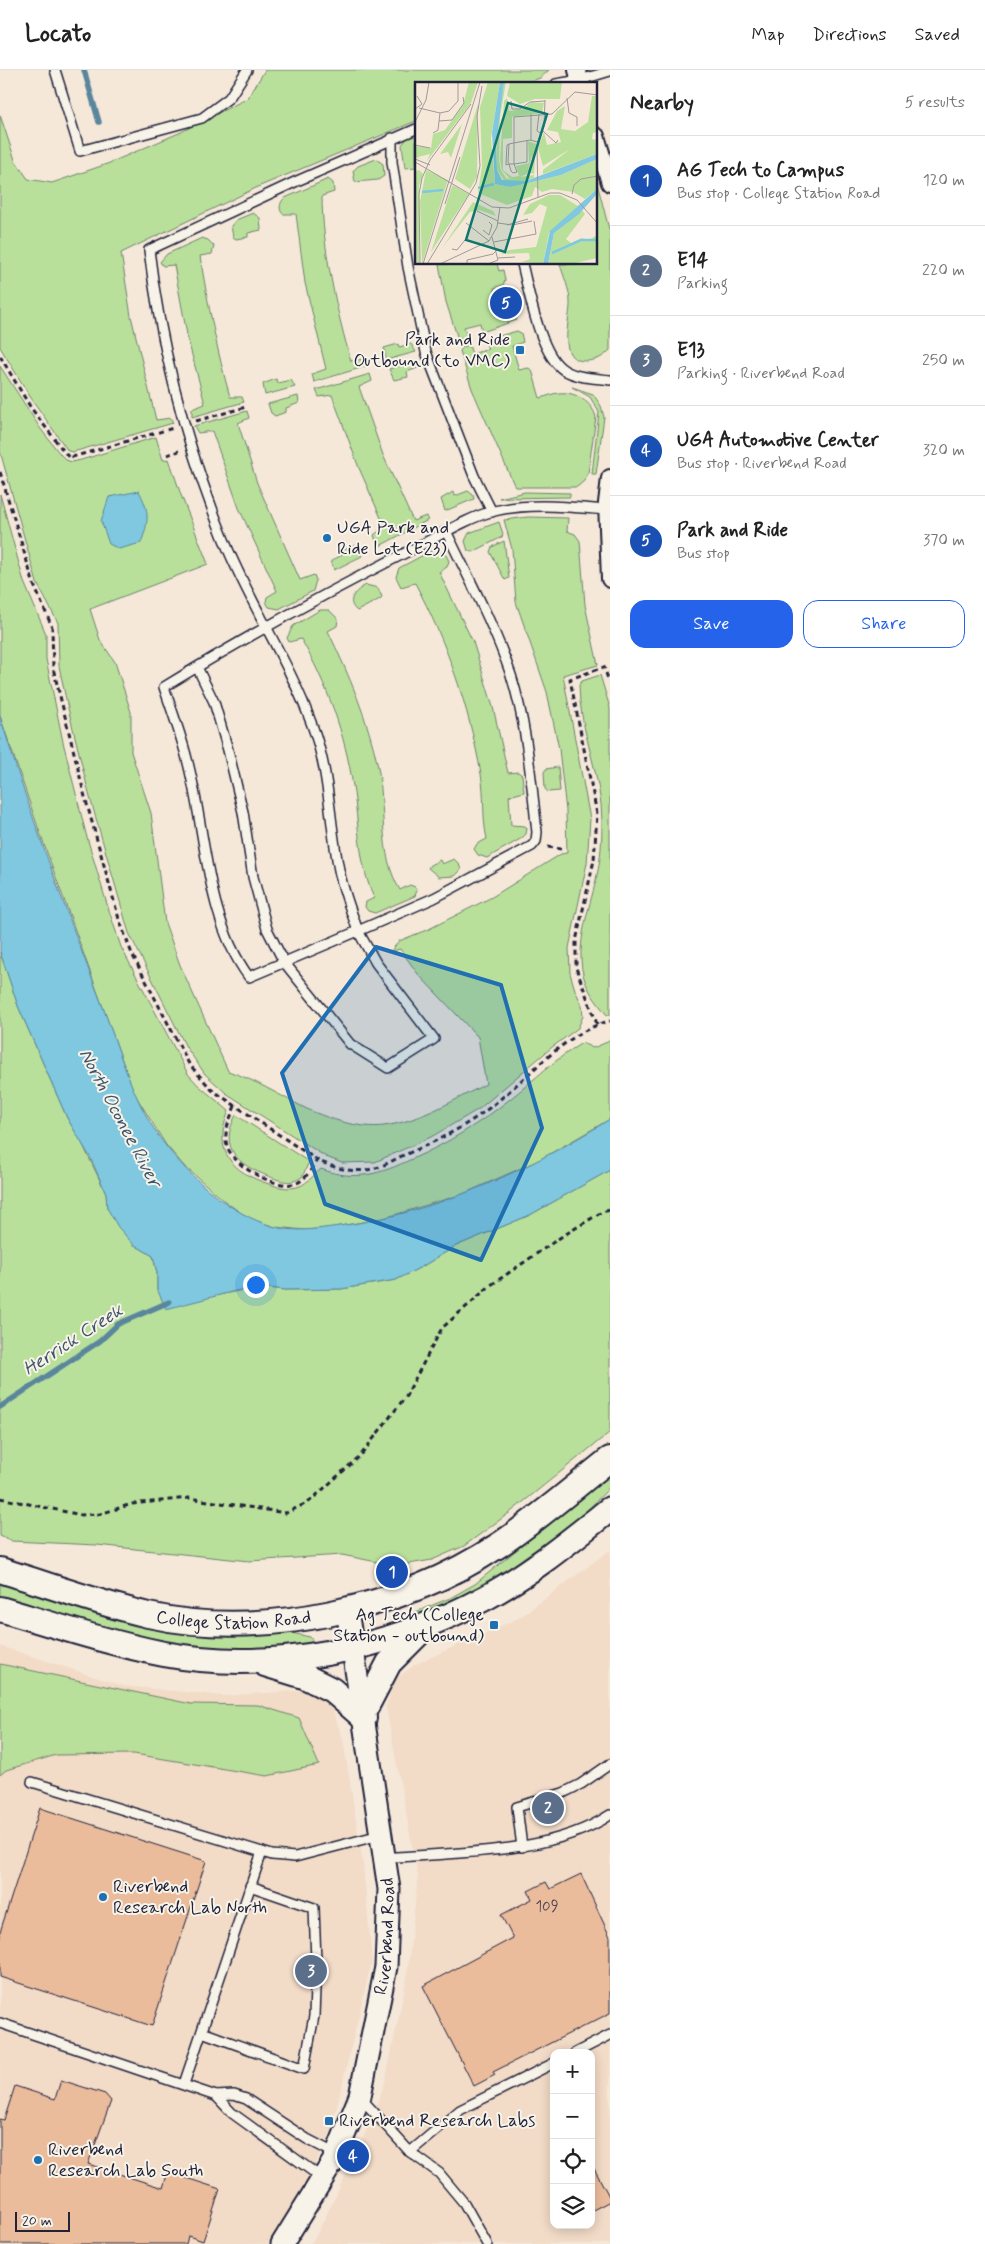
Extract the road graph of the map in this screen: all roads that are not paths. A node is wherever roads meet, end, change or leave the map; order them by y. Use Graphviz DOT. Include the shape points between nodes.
graph roads {
  1 [pos="55,70"];
  2 [pos="247,70"];
  3 [pos="610,72"];
  4 [pos="580,78"];
  5 [pos="564,82"];
  6 [pos="415,129"];
  7 [pos="392,138"];
  8 [pos="598,143"];
  9 [pos="610,183"];
  10 [pos="522,265"];
  11 [pos="610,380"];
  12 [pos="610,478"];
  13 [pos="607,510"];
  14 [pos="492,512"];
  15 [pos="447,533"];
  16 [pos="610,579"];
  17 [pos="267,627"];
  18 [pos="197,667"];
  19 [pos="358,931"];
  20 [pos="284,962"];
  21 [pos="610,1459"];
  22 [pos="610,1509"];
  23 [pos="0,1570"];
  24 [pos="0,1609"];
  25 [pos="348,1610"];
  26 [pos="428,1625"];
  27 [pos="354,1648"];
  28 [pos="250,1659"];
  29 [pos="363,1715"];
  30 [pos="610,1764"];
  31 [pos="32,1782"];
  32 [pos="610,1815"];
  33 [pos="381,1835"];
  34 [pos="522,1847"];
  35 [pos="262,1852"];
  36 [pos="384,1858"];
  37 [pos="250,1886"];
  38 [pos="0,2023"];
  39 [pos="202,2032"];
  40 [pos="610,2035"];
  41 [pos="583,2049"];
  42 [pos="550,2065"];
  43 [pos="184,2084"];
  44 [pos="216,2096"];
  45 [pos="360,2096"];
  46 [pos="410,2152"];
  47 [pos="336,2154"];
  48 [pos="323,2178"];
  49 [pos="282,2244"];
  50 [pos="487,2244"];
  1 -- 2 [label="lane" via="80,151 202,118 229,98"];
  3 -- 4 [label="lane"];
  4 -- 5 [label="lane"];
  6 -- 7 [label="lane"];
  7 -- 14 [label="lane" via="392,162 408,267 426,352 456,432"];
  7 -- 17 [label="lane" via="150,250 155,298 168,361 200,476 225,543"];
  8 -- 9 [label="street"];
  10 -- 11 [label="lane" via="541,333 556,363 576,375"];
  12 -- 13 [label="street"];
  13 -- 14 [label="lane" via="533,506"];
  13 -- 16 [label="street"];
  14 -- 15 [label="lane"];
  15 -- 17 [label="lane" via="334,589"];
  15 -- 19 [label="lane" via="511,676 529,758 536,841 443,894"];
  17 -- 18 [label="lane"];
  17 -- 19 [label="lane" via="297,686 319,747 339,872"];
  18 -- 20 [label="lane" via="214,702 228,750 266,929"];
  18 -- 20 [label="lane" via="164,687 187,760 218,910 236,960 250,977"];
  19 -- 20 [label="lane"];
  19 -- 20 [label="lane" via="376,963 434,1039 388,1068 350,1044"];
  21 -- 25 [label="main road, College Station Road" via="499,1545 461,1567 424,1586"];
  22 -- 26 [label="main road, College Station Road" via="547,1559 510,1583"];
  23 -- 25 [label="main road, College Station Road" via="149,1615 197,1622 282,1620"];
  24 -- 28 [label="main road, College Station Road" via="166,1654"];
  25 -- 27 [label="street, Riverbend Road"];
  26 -- 27 [label="main road, College Station Road"];
  26 -- 29 [label="main road" via="389,1663"];
  27 -- 28 [label="main road, College Station Road"];
  27 -- 29 [label="street, Riverbend Road"];
  28 -- 29 [label="main road" via="304,1676 326,1687"];
  29 -- 33 [label="street, Riverbend Road"];
  30 -- 34 [label="lane" via="563,1793 517,1807"];
  31 -- 35 [label="lane"];
  32 -- 34 [label="lane" via="551,1840"];
  33 -- 35 [label="lane" via="295,1856 272,1856"];
  33 -- 36 [label="street, Riverbend Road"];
  34 -- 36 [label="lane"];
  35 -- 37 [label="lane"];
  36 -- 45 [label="street, Riverbend Road" via="389,1889 386,1967"];
  37 -- 39 [label="lane"];
  37 -- 39 [label="lane" via="314,1908 314,2016 304,2069"];
  38 -- 43 [label="lane"];
  39 -- 43 [label="lane"];
  40 -- 41 [label="lane"];
  42 -- 46 [label="lane" via="460,2110"];
  43 -- 44 [label="lane"];
  44 -- 47 [label="lane" via="234,2095 246,2099 306,2139"];
  44 -- 48 [label="lane" via="239,2118"];
  45 -- 46 [label="lane"];
  45 -- 47 [label="street, Riverbend Road"];
  46 -- 50 [label="lane" via="439,2173 464,2203"];
  47 -- 48 [label="street, Riverbend Road"];
  48 -- 49 [label="street, Riverbend Road"];
}
